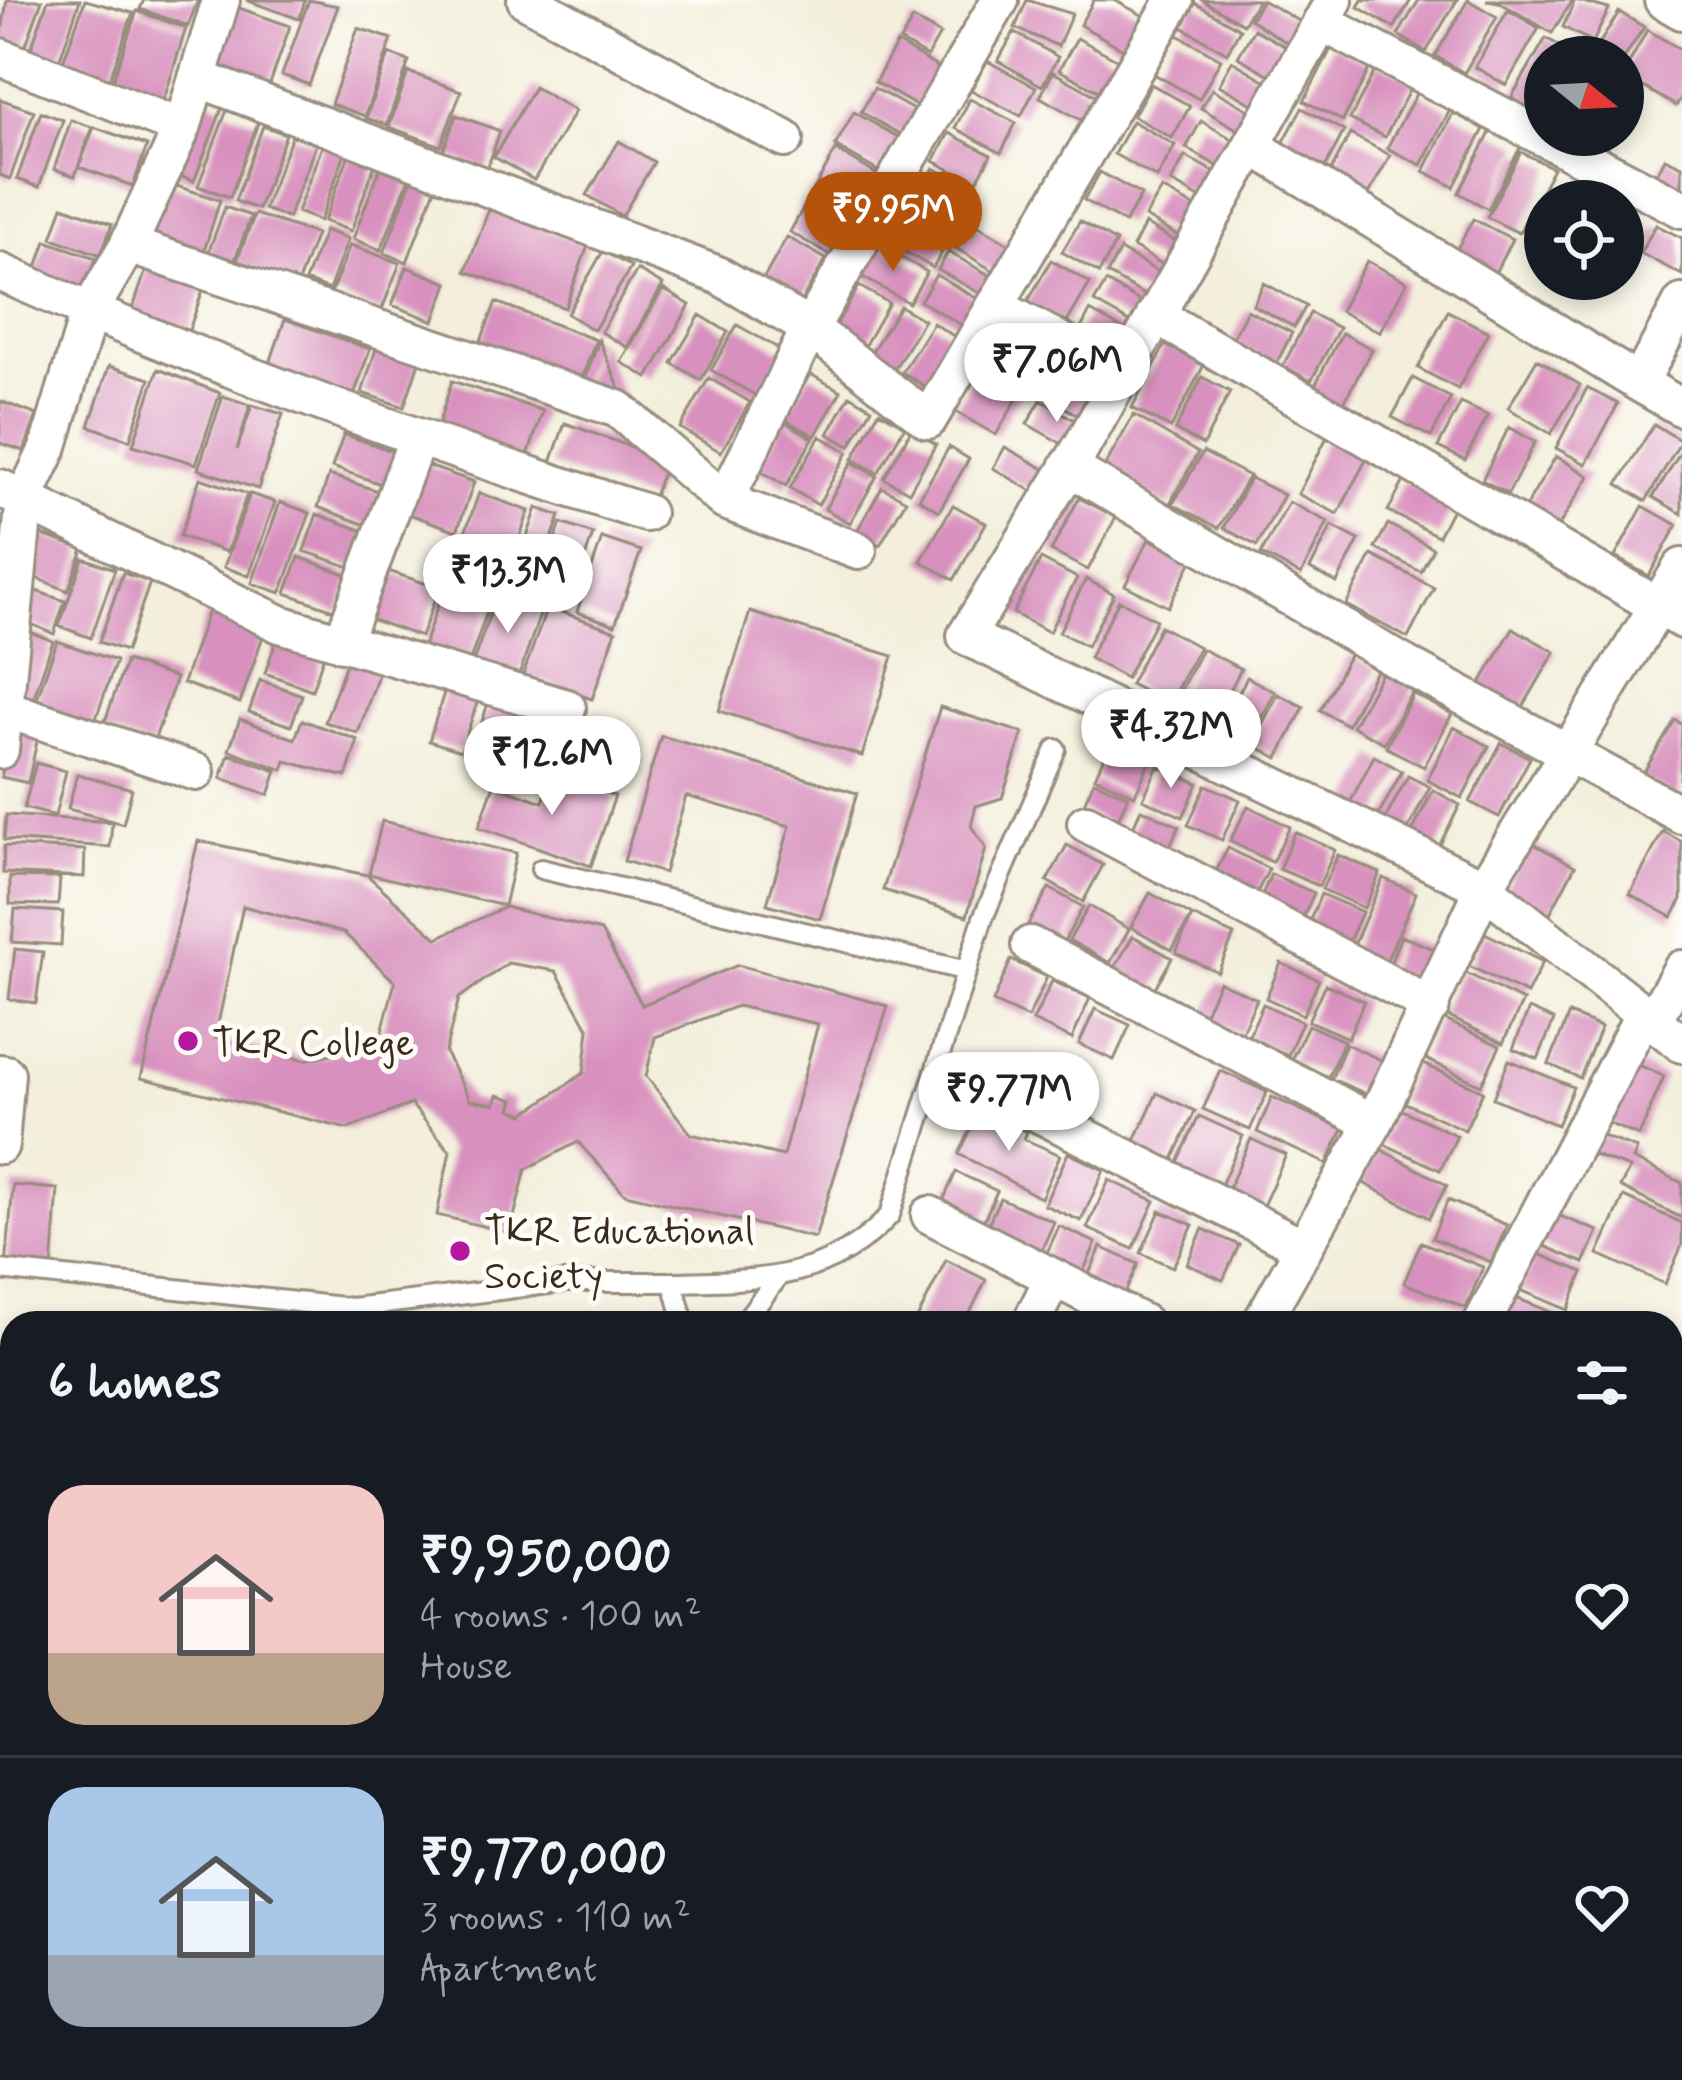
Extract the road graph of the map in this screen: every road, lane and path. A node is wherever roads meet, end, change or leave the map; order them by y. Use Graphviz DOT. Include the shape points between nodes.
graph roads {
  1 [pos="221,0"];
  2 [pos="526,0"];
  3 [pos="1000,0"];
  4 [pos="1175,0"];
  5 [pos="1663,0"];
  6 [pos="1328,11"];
  7 [pos="1682,11"];
  8 [pos="0,56"];
  9 [pos="197,78"];
  10 [pos="182,128"];
  11 [pos="785,139"];
  12 [pos="1254,147"];
  13 [pos="1682,208"];
  14 [pos="128,244"];
  15 [pos="0,272"];
  16 [pos="1682,302"];
  17 [pos="995,306"];
  18 [pos="89,312"];
  19 [pos="1155,315"];
  20 [pos="810,328"];
  21 [pos="1122,374"];
  22 [pos="1639,382"];
  23 [pos="1682,409"];
  24 [pos="417,440"];
  25 [pos="1067,467"];
  26 [pos="13,492"];
  27 [pos="725,501"];
  28 [pos="646,513"];
  29 [pos="858,551"];
  30 [pos="1682,567"];
  31 [pos="1669,613"];
  32 [pos="342,643"];
  33 [pos="2,708"];
  34 [pos="567,708"];
  35 [pos="1056,749"];
  36 [pos="0,750"];
  37 [pos="1568,753"];
  38 [pos="196,772"];
  39 [pos="1682,815"];
  40 [pos="1086,823"];
  41 [pos="541,868"];
  42 [pos="1484,888"];
  43 [pos="1030,945"];
  44 [pos="1682,969"];
  45 [pos="967,970"];
  46 [pos="1431,1006"];
  47 [pos="1647,1020"];
  48 [pos="1682,1044"];
  49 [pos="0,1073"];
  50 [pos="978,1083"];
  51 [pos="1374,1123"];
  52 [pos="0,1145"];
  53 [pos="930,1215"];
  54 [pos="1303,1247"];
  55 [pos="0,1270"];
  56 [pos="1053,1278"];
  57 [pos="776,1280"];
  58 [pos="673,1282"];
  59 [pos="680,1311"];
  60 [pos="752,1311"];
  61 [pos="1037,1311"];
  62 [pos="1119,1311"];
  63 [pos="1268,1311"];
  64 [pos="1489,1311"];
  1 -- 9 [label="street"];
  2 -- 11 [label="street"];
  3 -- 20 [label="street"];
  4 -- 17 [label="street"];
  5 -- 7 [label="street"];
  6 -- 12 [label="street"];
  6 -- 13 [label="street"];
  8 -- 10 [label="street"];
  9 -- 10 [label="street"];
  9 -- 20 [label="street" via="718,274"];
  10 -- 14 [label="street"];
  12 -- 19 [label="street"];
  12 -- 22 [label="street"];
  14 -- 18 [label="street"];
  14 -- 27 [label="street" via="618,410"];
  15 -- 18 [label="street"];
  16 -- 22 [label="street"];
  17 -- 20 [label="street" via="928,420"];
  17 -- 21 [label="street"];
  18 -- 24 [label="street"];
  18 -- 26 [label="street" via="48,449"];
  19 -- 21 [label="street"];
  19 -- 31 [label="street"];
  20 -- 27 [label="street"];
  21 -- 25 [label="street"];
  22 -- 23 [label="street"];
  24 -- 28 [label="street"];
  24 -- 32 [label="street"];
  25 -- 37 [label="street"];
  25 -- 42 [label="street" via="966,636"];
  26 -- 32 [label="street" via="280,624"];
  26 -- 33 [label="street"];
  27 -- 29 [label="street"];
  30 -- 31 [label="street"];
  31 -- 37 [label="street"];
  32 -- 34 [label="street"];
  33 -- 36 [label="street"];
  33 -- 38 [label="street"];
  35 -- 45 [label="lane"];
  37 -- 39 [label="street"];
  37 -- 42 [label="street"];
  40 -- 46 [label="street"];
  41 -- 45 [label="lane"];
  42 -- 46 [label="street"];
  42 -- 47 [label="street"];
  43 -- 51 [label="street"];
  44 -- 47 [label="street"];
  45 -- 57 [label="lane" via="890,1215 864,1243"];
  46 -- 51 [label="street"];
  47 -- 48 [label="street"];
  47 -- 64 [label="street"];
  49 -- 52 [label="street"];
  50 -- 54 [label="street"];
  51 -- 54 [label="street"];
  53 -- 56 [label="street"];
  54 -- 63 [label="street"];
  55 -- 58 [label="lane" via="352,1308 565,1282"];
  56 -- 61 [label="street"];
  56 -- 62 [label="street"];
  57 -- 58 [label="lane"];
  57 -- 60 [label="lane"];
  58 -- 59 [label="lane"];
}
